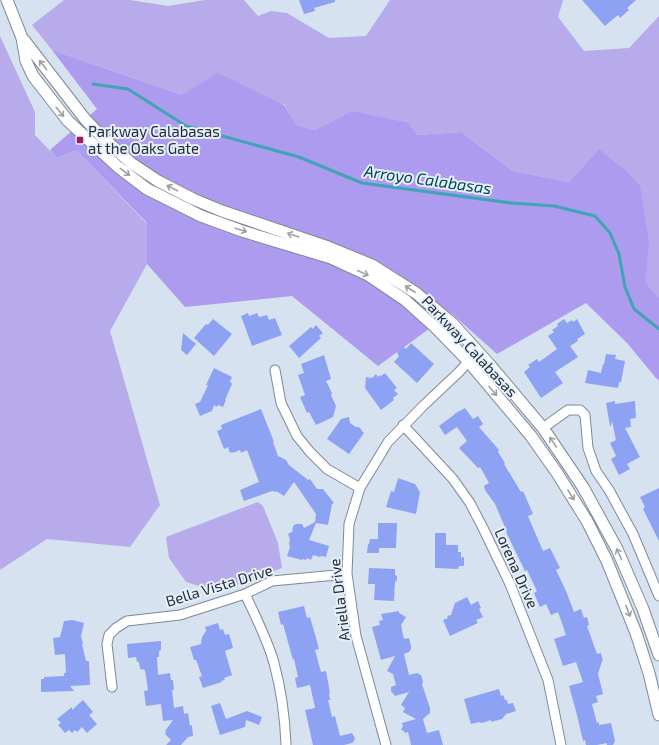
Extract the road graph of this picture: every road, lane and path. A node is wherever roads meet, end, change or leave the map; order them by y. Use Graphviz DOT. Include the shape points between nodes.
graph roads {
  1 [pos="7,0"];
  2 [pos="22,38"];
  3 [pos="59,86"];
  4 [pos="46,95"];
  5 [pos="85,119"];
  6 [pos="75,128"];
  7 [pos="478,351"];
  8 [pos="468,362"];
  9 [pos="274,370"];
  10 [pos="403,425"];
  11 [pos="544,428"];
  12 [pos="531,436"];
  13 [pos="360,488"];
  14 [pos="347,574"];
  15 [pos="245,594"];
  16 [pos="659,596"];
  17 [pos="659,655"];
  18 [pos="112,687"];
  19 [pos="659,715"];
  20 [pos="286,745"];
  21 [pos="386,745"];
  22 [pos="561,745"];
  1 -- 2 [label="street, Parkway Calabasas"];
  3 -- 2 [label="street, Parkway Calabasas, one-way"];
  2 -- 4 [label="street, Parkway Calabasas" via="32,76"];
  3 -- 4 [label="street"];
  3 -- 5 [label="street, Parkway Calabasas"];
  4 -- 6 [label="street, Parkway Calabasas, one-way"];
  5 -- 6 [label="street" via="77,123"];
  7 -- 5 [label="street, Parkway Calabasas, one-way" via="452,322 416,293 372,265 328,247 222,211 174,190 132,163"];
  6 -- 8 [label="street, Parkway Calabasas, one-way" via="118,167 148,189 201,216 331,258 368,275 406,300 435,326"];
  7 -- 8 [label="street, Ariella Drive"];
  7 -- 11 [label="street, Parkway Calabasas"];
  8 -- 10 [label="street, Ariella Drive"];
  8 -- 12 [label="street, Parkway Calabasas, one-way"];
  9 -- 13 [label="street" via="281,404 297,436 327,469"];
  10 -- 13 [label="street, Ariella Drive" via="388,442"];
  10 -- 22 [label="street, Lorena Drive" via="453,479 483,528 510,584 548,680"];
  11 -- 12 [label="street"];
  11 -- 16 [label="street" via="568,410 580,410 585,415 588,448 596,471 634,534"];
  17 -- 11 [label="street, Parkway Calabasas, one-way" via="643,609 617,549 583,487"];
  12 -- 19 [label="street, Parkway Calabasas, one-way" via="587,521 607,561 636,632"];
  13 -- 14 [label="street, Ariella Drive" via="349,524"];
  14 -- 15 [label="street, Bella Vista Drive" via="272,581"];
  14 -- 21 [label="street, Ariella Drive" via="356,636"];
  15 -- 18 [label="street, Bella Vista Drive" via="180,615 127,621 116,628 109,635 107,644"];
  15 -- 20 [label="street" via="274,662 285,719"];
}
